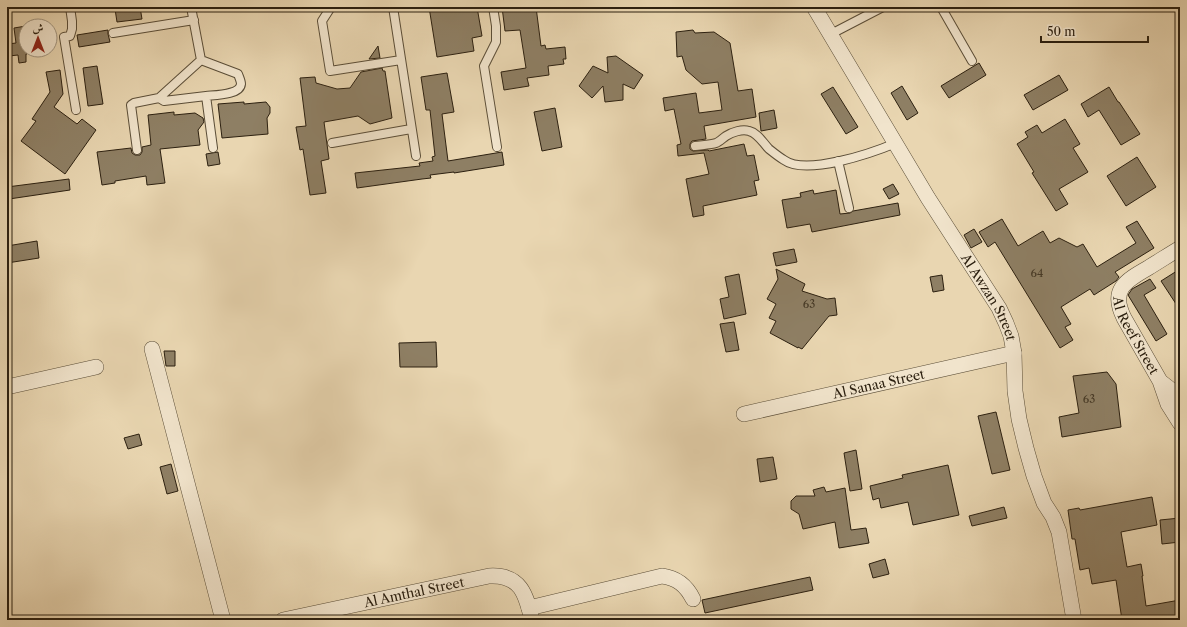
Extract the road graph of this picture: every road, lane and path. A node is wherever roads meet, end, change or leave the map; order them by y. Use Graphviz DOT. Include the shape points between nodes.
graph roads {
  1 [pos="70,7"];
  2 [pos="191,7"];
  3 [pos="332,7"];
  4 [pos="393,7"];
  5 [pos="493,7"];
  6 [pos="814,7"];
  7 [pos="883,7"];
  8 [pos="941,7"];
  9 [pos="194,20"];
  10 [pos="113,33"];
  11 [pos="831,34"];
  12 [pos="201,60"];
  13 [pos="401,60"];
  14 [pos="972,61"];
  15 [pos="206,96"];
  16 [pos="159,98"];
  17 [pos="76,110"];
  18 [pos="411,129"];
  19 [pos="332,143"];
  20 [pos="896,143"];
  21 [pos="695,146"];
  22 [pos="498,147"];
  23 [pos="213,148"];
  24 [pos="137,150"];
  25 [pos="416,156"];
  26 [pos="838,161"];
  27 [pos="849,208"];
  28 [pos="1180,248"];
  29 [pos="152,349"];
  30 [pos="1014,353"];
  31 [pos="96,367"];
  32 [pos="1160,381"];
  33 [pos="7,387"];
  34 [pos="1180,400"];
  35 [pos="744,414"];
  36 [pos="1180,424"];
  37 [pos="693,599"];
  38 [pos="530,614"];
  39 [pos="223,620"];
  40 [pos="283,620"];
  41 [pos="1074,620"];
  1 -- 17 [label="lane" via="72,29 70,36 64,37"];
  2 -- 9 [label="lane"];
  3 -- 13 [label="lane" via="322,21 330,71"];
  4 -- 13 [label="lane"];
  5 -- 22 [label="lane" via="496,42 484,66"];
  6 -- 11 [label="street, Al Awzan Street"];
  7 -- 11 [label="lane"];
  8 -- 14 [label="lane"];
  9 -- 10 [label="lane"];
  9 -- 12 [label="lane"];
  11 -- 20 [label="street, Al Awzan Street"];
  12 -- 15 [label="lane" via="238,74 241,83 235,92"];
  12 -- 16 [label="lane"];
  13 -- 18 [label="lane"];
  15 -- 16 [label="lane" via="164,101"];
  15 -- 23 [label="lane"];
  16 -- 24 [label="lane" via="131,105"];
  18 -- 19 [label="lane"];
  18 -- 25 [label="lane"];
  20 -- 26 [label="lane" via="872,153"];
  20 -- 30 [label="street, Al Awzan Street" via="999,308"];
  21 -- 26 [label="lane" via="717,143 738,131 749,131 755,133 787,162 808,165"];
  26 -- 27 [label="lane"];
  28 -- 32 [label="street, Al Reef Street" via="1128,280 1118,298 1119,309"];
  29 -- 39 [label="street"];
  30 -- 35 [label="street, Al Sanaa Street"];
  30 -- 41 [label="street, Al Awzan Street" via="1019,420 1034,476 1059,532"];
  31 -- 33 [label="street"];
  32 -- 34 [label="street, Al Reef Street"];
  32 -- 36 [label="street, Al Reef Street" via="1168,404"];
  37 -- 38 [label="street, Al Amthal Street" via="680,582 662,576"];
  38 -- 40 [label="street, Al Amthal Street" via="525,593 516,583 497,575"];
}
